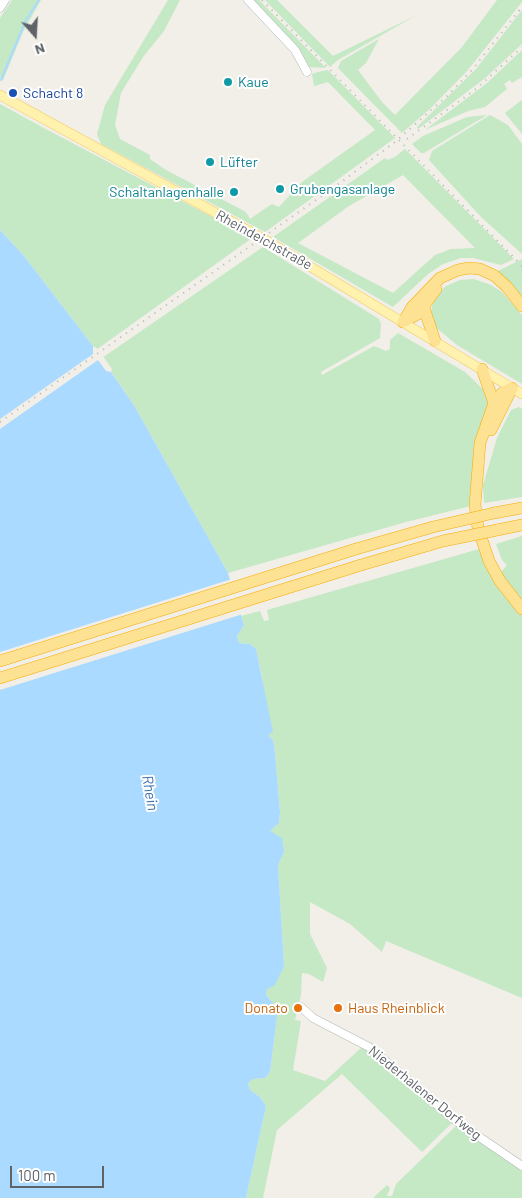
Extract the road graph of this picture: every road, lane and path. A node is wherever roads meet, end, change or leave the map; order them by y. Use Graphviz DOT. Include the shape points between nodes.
graph roads {
  1 [pos="5,0"];
  2 [pos="248,0"];
  3 [pos="0,8"];
  4 [pos="307,72"];
  5 [pos="0,95"];
  6 [pos="513,295"];
  7 [pos="522,306"];
  8 [pos="424,308"];
  9 [pos="403,322"];
  10 [pos="436,342"];
  11 [pos="482,369"];
  12 [pos="517,391"];
  13 [pos="494,403"];
  14 [pos="477,470"];
  15 [pos="522,508"];
  16 [pos="522,525"];
  17 [pos="522,609"];
  18 [pos="0,661"];
  19 [pos="0,678"];
  20 [pos="301,1007"];
  21 [pos="522,1166"];
  1 -- 3 [label="street"];
  2 -- 4 [label="street" via="295,50"];
  5 -- 9 [label="main road, Rheindeichstraße" via="271,243"];
  6 -- 7 [label="highway"];
  6 -- 8 [label="highway" via="485,278 460,276 436,289"];
  6 -- 9 [label="highway" via="501,280 488,272 458,270 432,285"];
  8 -- 9 [label="highway"];
  8 -- 10 [label="highway"];
  9 -- 10 [label="main road, Rheindeichstraße"];
  10 -- 11 [label="main road, Rheindeichstraße"];
  11 -- 12 [label="main road, Rheindeichstraße"];
  11 -- 13 [label="highway"];
  12 -- 13 [label="highway" via="502,393"];
  12 -- 14 [label="highway" via="489,435"];
  13 -- 14 [label="highway" via="480,443"];
  14 -- 17 [label="highway" via="475,504 481,539 500,581"];
  15 -- 18 [label="highway, bridge" via="356,549"];
  16 -- 19 [label="highway, bridge" via="443,541 369,562"];
  20 -- 21 [label="street, Niederhalener Dorfweg" via="312,1018 369,1047 456,1121"];
}
